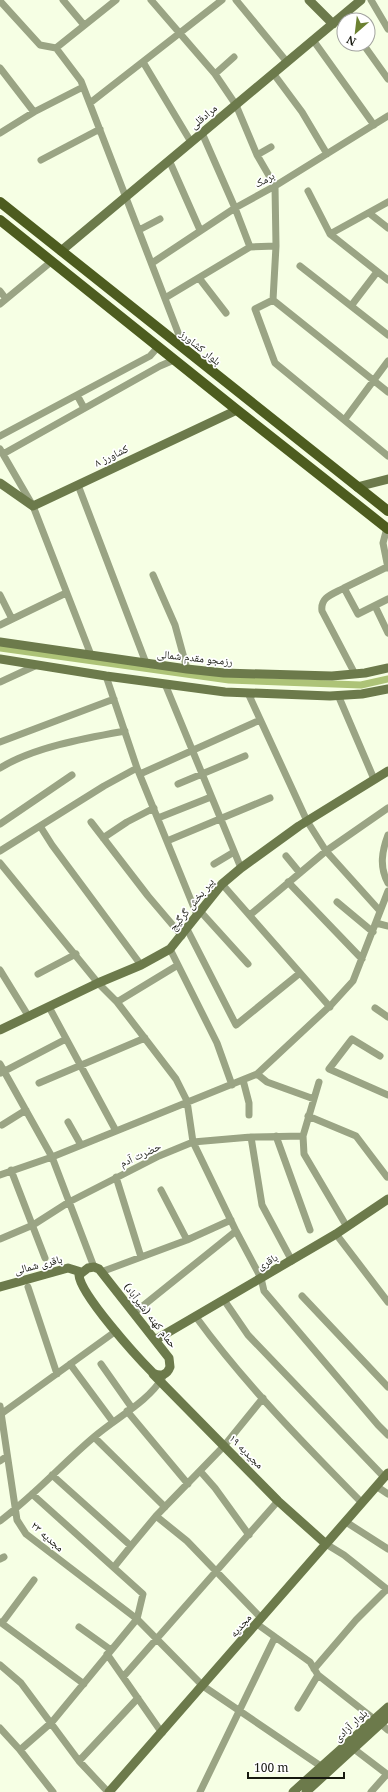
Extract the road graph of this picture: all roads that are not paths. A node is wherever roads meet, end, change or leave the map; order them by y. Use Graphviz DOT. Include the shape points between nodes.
graph roads {
  1 [pos="63,0"];
  2 [pos="116,0"];
  3 [pos="151,0"];
  4 [pos="222,0"];
  5 [pos="236,0"];
  6 [pos="309,0"];
  7 [pos="361,0"];
  8 [pos="371,0"];
  9 [pos="0,1"];
  10 [pos="349,12"];
  11 [pos="336,22"];
  12 [pos="333,24"];
  13 [pos="84,25"];
  14 [pos="388,29"];
  15 [pos="181,33"];
  16 [pos="313,40"];
  17 [pos="56,48"];
  18 [pos="369,52"];
  19 [pos="234,57"];
  20 [pos="143,62"];
  21 [pos="287,62"];
  22 [pos="0,68"];
  23 [pos="215,74"];
  24 [pos="273,74"];
  25 [pos="388,79"];
  26 [pos="83,87"];
  27 [pos="90,103"];
  28 [pos="236,105"];
  29 [pos="34,112"];
  30 [pos="388,116"];
  31 [pos="374,124"];
  32 [pos="100,129"];
  33 [pos="0,133"];
  34 [pos="202,134"];
  35 [pos="191,142"];
  36 [pos="271,147"];
  37 [pos="327,154"];
  38 [pos="257,155"];
  39 [pos="41,160"];
  40 [pos="169,160"];
  41 [pos="275,186"];
  42 [pos="308,191"];
  43 [pos="127,196"];
  44 [pos="388,202"];
  45 [pos="1,206"];
  46 [pos="235,208"];
  47 [pos="369,213"];
  48 [pos="160,219"];
  49 [pos="0,220"];
  50 [pos="388,228"];
  51 [pos="140,230"];
  52 [pos="200,230"];
  53 [pos="330,234"];
  54 [pos="276,246"];
  55 [pos="250,247"];
  56 [pos="61,251"];
  57 [pos="52,261"];
  58 [pos="152,263"];
  59 [pos="300,266"];
  60 [pos="377,272"];
  61 [pos="199,278"];
  62 [pos="388,280"];
  63 [pos="0,291"];
  64 [pos="165,298"];
  65 [pos="6,299"];
  66 [pos="273,300"];
  67 [pos="0,304"];
  68 [pos="351,306"];
  69 [pos="226,313"];
  70 [pos="388,335"];
  71 [pos="158,347"];
  72 [pos="185,349"];
  73 [pos="146,358"];
  74 [pos="174,360"];
  75 [pos="388,361"];
  76 [pos="154,369"];
  77 [pos="373,380"];
  78 [pos="388,392"];
  79 [pos="77,395"];
  80 [pos="84,408"];
  81 [pos="237,410"];
  82 [pos="345,419"];
  83 [pos="0,436"];
  84 [pos="2,452"];
  85 [pos="388,456"];
  86 [pos="388,479"];
  87 [pos="0,483"];
  88 [pos="78,485"];
  89 [pos="357,487"];
  90 [pos="33,506"];
  91 [pos="388,511"];
  92 [pos="388,529"];
  93 [pos="388,567"];
  94 [pos="153,575"];
  95 [pos="344,588"];
  96 [pos="66,593"];
  97 [pos="0,595"];
  98 [pos="388,599"];
  99 [pos="375,606"];
  100 [pos="12,619"];
  101 [pos="0,625"];
  102 [pos="388,633"];
  103 [pos="0,642"];
  104 [pos="91,655"];
  105 [pos="0,659"];
  106 [pos="146,663"];
  107 [pos="37,665"];
  108 [pos="388,668"];
  109 [pos="186,669"];
  110 [pos="355,674"];
  111 [pos="106,676"];
  112 [pos="0,682"];
  113 [pos="165,684"];
  114 [pos="388,688"];
  115 [pos="248,693"];
  116 [pos="338,695"];
  117 [pos="114,699"];
  118 [pos="260,720"];
  119 [pos="125,731"];
  120 [pos="0,742"];
  121 [pos="192,751"];
  122 [pos="245,756"];
  123 [pos="0,768"];
  124 [pos="139,771"];
  125 [pos="388,771"];
  126 [pos="201,774"];
  127 [pos="72,775"];
  128 [pos="374,779"];
  129 [pos="178,784"];
  130 [pos="211,797"];
  131 [pos="270,798"];
  132 [pos="154,808"];
  133 [pos="388,808"];
  134 [pos="220,817"];
  135 [pos="158,818"];
  136 [pos="308,821"];
  137 [pos="91,822"];
  138 [pos="0,824"];
  139 [pos="40,826"];
  140 [pos="388,835"];
  141 [pos="103,838"];
  142 [pos="167,841"];
  143 [pos="0,851"];
  144 [pos="326,851"];
  145 [pos="234,852"];
  146 [pos="286,856"];
  147 [pos="0,863"];
  148 [pos="214,864"];
  149 [pos="241,868"];
  150 [pos="300,873"];
  151 [pos="288,882"];
  152 [pos="222,884"];
  153 [pos="388,884"];
  154 [pos="388,892"];
  155 [pos="337,902"];
  156 [pos="380,911"];
  157 [pos="198,913"];
  158 [pos="250,915"];
  159 [pos="376,923"];
  160 [pos="388,926"];
  161 [pos="184,932"];
  162 [pos="373,932"];
  163 [pos="170,949"];
  164 [pos="76,954"];
  165 [pos="362,960"];
  166 [pos="248,964"];
  167 [pos="141,965"];
  168 [pos="178,965"];
  169 [pos="0,970"];
  170 [pos="300,973"];
  171 [pos="38,974"];
  172 [pos="98,983"];
  173 [pos="117,1002"];
  174 [pos="49,1007"];
  175 [pos="330,1007"];
  176 [pos="375,1008"];
  177 [pos="29,1017"];
  178 [pos="388,1017"];
  179 [pos="0,1030"];
  180 [pos="145,1038"];
  181 [pos="66,1039"];
  182 [pos="380,1056"];
  183 [pos="0,1064"];
  184 [pos="81,1066"];
  185 [pos="2,1072"];
  186 [pos="257,1074"];
  187 [pos="242,1080"];
  188 [pos="319,1082"];
  189 [pos="40,1084"];
  190 [pos="232,1085"];
  191 [pos="388,1095"];
  192 [pos="314,1100"];
  193 [pos="187,1101"];
  194 [pos="26,1110"];
  195 [pos="249,1115"];
  196 [pos="308,1116"];
  197 [pos="68,1122"];
  198 [pos="2,1125"];
  199 [pos="116,1131"];
  200 [pos="276,1136"];
  201 [pos="303,1136"];
  202 [pos="251,1137"];
  203 [pos="193,1142"];
  204 [pos="81,1145"];
  205 [pos="52,1157"];
  206 [pos="11,1170"];
  207 [pos="0,1175"];
  208 [pos="116,1177"];
  209 [pos="387,1177"];
  210 [pos="162,1190"];
  211 [pos="388,1199"];
  212 [pos="69,1202"];
  213 [pos="231,1220"];
  214 [pos="32,1225"];
  215 [pos="347,1226"];
  216 [pos="310,1230"];
  217 [pos="236,1232"];
  218 [pos="336,1234"];
  219 [pos="0,1239"];
  220 [pos="187,1240"];
  221 [pos="141,1257"];
  222 [pos="45,1258"];
  223 [pos="292,1261"];
  224 [pos="98,1270"];
  225 [pos="81,1272"];
  226 [pos="261,1278"];
  227 [pos="0,1287"];
  228 [pos="28,1287"];
  229 [pos="302,1296"];
  230 [pos="224,1300"];
  231 [pos="388,1302"];
  232 [pos="134,1313"];
  233 [pos="196,1317"];
  234 [pos="116,1331"];
  235 [pos="155,1340"];
  236 [pos="70,1364"];
  237 [pos="100,1364"];
  238 [pos="57,1374"];
  239 [pos="163,1377"];
  240 [pos="388,1387"];
  241 [pos="263,1398"];
  242 [pos="130,1409"];
  243 [pos="1,1410"];
  244 [pos="113,1422"];
  245 [pos="1,1427"];
  246 [pos="388,1435"];
  247 [pos="94,1437"];
  248 [pos="224,1446"];
  249 [pos="7,1456"];
  250 [pos="0,1461"];
  251 [pos="200,1471"];
  252 [pos="52,1475"];
  253 [pos="386,1475"];
  254 [pos="188,1484"];
  255 [pos="376,1486"];
  256 [pos="32,1494"];
  257 [pos="388,1494"];
  258 [pos="278,1501"];
  259 [pos="362,1503"];
  260 [pos="165,1507"];
  261 [pos="15,1509"];
  262 [pos="156,1516"];
  263 [pos="0,1521"];
  264 [pos="346,1522"];
  265 [pos="248,1535"];
  266 [pos="326,1544"];
  267 [pos="131,1546"];
  268 [pos="388,1549"];
  269 [pos="114,1568"];
  270 [pos="216,1571"];
  271 [pos="34,1580"];
  272 [pos="388,1589"];
  273 [pos="137,1619"];
  274 [pos="259,1621"];
  275 [pos="1,1622"];
  276 [pos="79,1627"];
  277 [pos="275,1637"];
  278 [pos="155,1639"];
  279 [pos="109,1652"];
  280 [pos="0,1664"];
  281 [pos="314,1669"];
  282 [pos="318,1676"];
  283 [pos="123,1677"];
  284 [pos="84,1684"];
  285 [pos="203,1686"];
  286 [pos="138,1698"];
  287 [pos="388,1707"];
  288 [pos="298,1708"];
  289 [pos="238,1710"];
  290 [pos="388,1717"];
  291 [pos="52,1722"];
  292 [pos="381,1724"];
  293 [pos="0,1728"];
  294 [pos="162,1733"];
  295 [pos="354,1749"];
  296 [pos="20,1750"];
  297 [pos="79,1761"];
  298 [pos="322,1767"];
  299 [pos="388,1774"];
  300 [pos="312,1781"];
  301 [pos="375,1791"];
  302 [pos="53,1792"];
  303 [pos="108,1792"];
  304 [pos="200,1792"];
  305 [pos="293,1792"];
  306 [pos="306,1792"];
  1 -- 13 [label="street"];
  2 -- 13 [label="street"];
  3 -- 15 [label="street"];
  4 -- 15 [label="street"];
  5 -- 21 [label="street"];
  6 -- 12 [label="street"];
  7 -- 10 [label="street, مرادقلی"];
  8 -- 14 [label="street"];
  9 -- 17 [label="street" via="40,45"];
  11 -- 12 [label="street, مرادقلی"];
  12 -- 16 [label="street, مرادقلی"];
  13 -- 17 [label="street"];
  15 -- 20 [label="street"];
  15 -- 23 [label="street"];
  16 -- 21 [label="street, مرادقلی"];
  16 -- 31 [label="street"];
  17 -- 26 [label="street"];
  18 -- 25 [label="street"];
  19 -- 23 [label="street"];
  20 -- 27 [label="street"];
  20 -- 35 [label="street"];
  21 -- 24 [label="street, مرادقلی"];
  22 -- 29 [label="street"];
  23 -- 28 [label="street"];
  24 -- 28 [label="street, مرادقلی"];
  24 -- 37 [label="street" via="302,112"];
  26 -- 27 [label="street"];
  26 -- 29 [label="street"];
  27 -- 32 [label="street"];
  28 -- 34 [label="street, مرادقلی"];
  28 -- 38 [label="street"];
  29 -- 33 [label="street"];
  30 -- 31 [label="street, برمک"];
  31 -- 37 [label="street, برمک"];
  32 -- 39 [label="street"];
  32 -- 43 [label="street"];
  34 -- 35 [label="street, مرادقلی"];
  34 -- 46 [label="street"];
  35 -- 40 [label="street, مرادقلی"];
  36 -- 38 [label="street"];
  37 -- 41 [label="street, برمک"];
  38 -- 41 [label="street"];
  40 -- 43 [label="street, مرادقلی"];
  40 -- 52 [label="street"];
  41 -- 46 [label="street, برمک"];
  41 -- 54 [label="street"];
  42 -- 53 [label="street"];
  43 -- 51 [label="street"];
  43 -- 56 [label="street, مرادقلی"];
  44 -- 47 [label="street"];
  45 -- 56 [label="main road, بلوار کشاورز"];
  46 -- 52 [label="street, برمک"];
  46 -- 55 [label="street"];
  47 -- 50 [label="street"];
  47 -- 53 [label="street"];
  48 -- 51 [label="street"];
  49 -- 57 [label="main road"];
  51 -- 58 [label="street"];
  52 -- 58 [label="street, برمک"];
  53 -- 60 [label="street"];
  54 -- 55 [label="street"];
  54 -- 66 [label="street"];
  55 -- 61 [label="street"];
  56 -- 72 [label="main road, بلوار کشاورز"];
  57 -- 65 [label="street"];
  57 -- 71 [label="main road"];
  58 -- 64 [label="street"];
  59 -- 68 [label="street"];
  60 -- 62 [label="street"];
  60 -- 68 [label="street"];
  61 -- 64 [label="street"];
  61 -- 69 [label="street"];
  63 -- 65 [label="street"];
  64 -- 72 [label="street"];
  65 -- 67 [label="street"];
  66 -- 77 [label="street"];
  66 -- 82 [label="street" via="255,309 275,363"];
  68 -- 70 [label="street"];
  71 -- 73 [label="street"];
  71 -- 74 [label="main road"];
  72 -- 89 [label="main road, بلوار کشاورز"];
  73 -- 76 [label="street"];
  73 -- 79 [label="street"];
  74 -- 76 [label="street"];
  74 -- 81 [label="main road"];
  75 -- 77 [label="street"];
  76 -- 80 [label="street"];
  77 -- 78 [label="street"];
  77 -- 82 [label="street"];
  79 -- 80 [label="street"];
  79 -- 83 [label="street"];
  80 -- 84 [label="street"];
  81 -- 88 [label="street, کشاورز ۸"];
  81 -- 92 [label="main road"];
  82 -- 85 [label="street"];
  84 -- 90 [label="street"];
  86 -- 89 [label="street"];
  87 -- 90 [label="street"];
  88 -- 90 [label="street, کشاورز ۸"];
  88 -- 106 [label="street"];
  89 -- 91 [label="main road, بلوار کشاورز"];
  90 -- 96 [label="street"];
  92 -- 93 [label="street" via="384,543"];
  93 -- 95 [label="street"];
  94 -- 109 [label="street" via="175,625"];
  95 -- 99 [label="street" via="358,614"];
  95 -- 110 [label="street" via="328,596 321,605"];
  96 -- 100 [label="street"];
  96 -- 104 [label="street"];
  97 -- 100 [label="street"];
  98 -- 99 [label="street"];
  99 -- 102 [label="street"];
  100 -- 101 [label="street"];
  103 -- 104 [label="street, رزمجو مقدم شمالی"];
  104 -- 106 [label="street, رزمجو مقدم شمالی"];
  105 -- 107 [label="street"];
  106 -- 109 [label="street, رزمجو مقدم شمالی"];
  107 -- 111 [label="street"];
  107 -- 112 [label="street"];
  108 -- 110 [label="street, رزمجو مقدم شمالی"];
  109 -- 110 [label="street, رزمجو مقدم شمالی" via="224,673 332,676"];
  111 -- 113 [label="street"];
  111 -- 117 [label="street"];
  113 -- 115 [label="street"];
  113 -- 121 [label="street"];
  114 -- 116 [label="street" via="362,694"];
  115 -- 116 [label="street"];
  115 -- 118 [label="street"];
  116 -- 128 [label="street"];
  117 -- 119 [label="street"];
  117 -- 120 [label="street"];
  118 -- 121 [label="street"];
  118 -- 136 [label="street"];
  119 -- 123 [label="street" via="78,739 10,762"];
  119 -- 124 [label="street"];
  121 -- 124 [label="street"];
  121 -- 126 [label="street"];
  122 -- 126 [label="street"];
  124 -- 132 [label="street"];
  124 -- 139 [label="street"];
  125 -- 128 [label="street, پیر بخش گرگیج"];
  126 -- 129 [label="street"];
  126 -- 130 [label="street"];
  127 -- 138 [label="street"];
  128 -- 136 [label="street, پیر بخش گرگیج"];
  130 -- 134 [label="street"];
  130 -- 135 [label="street"];
  131 -- 134 [label="street"];
  132 -- 135 [label="street"];
  132 -- 141 [label="street"];
  133 -- 144 [label="street"];
  134 -- 142 [label="street"];
  134 -- 145 [label="street"];
  135 -- 142 [label="street"];
  136 -- 144 [label="street"];
  136 -- 149 [label="street, پیر بخش گرگیج"];
  137 -- 141 [label="street"];
  139 -- 143 [label="street"];
  139 -- 167 [label="street"];
  140 -- 153 [label="street" via="383,849 382,864"];
  141 -- 161 [label="street"];
  142 -- 157 [label="street"];
  144 -- 150 [label="street"];
  144 -- 156 [label="street"];
  145 -- 148 [label="street"];
  145 -- 149 [label="street"];
  146 -- 150 [label="street"];
  147 -- 164 [label="street"];
  149 -- 152 [label="street, پیر بخش گرگیج"];
  150 -- 151 [label="street"];
  151 -- 158 [label="street"];
  151 -- 165 [label="street"];
  152 -- 157 [label="street, پیر بخش گرگیج"];
  152 -- 158 [label="street"];
  154 -- 156 [label="street"];
  155 -- 162 [label="street"];
  156 -- 159 [label="street"];
  157 -- 161 [label="street, پیر بخش گرگیج"];
  157 -- 166 [label="street"];
  158 -- 170 [label="street"];
  159 -- 160 [label="street"];
  159 -- 162 [label="street"];
  161 -- 163 [label="street, پیر بخش گرگیج"];
  161 -- 170 [label="street" via="236,1025"];
  162 -- 165 [label="street"];
  163 -- 167 [label="street, پیر بخش گرگیج"];
  163 -- 168 [label="street"];
  164 -- 171 [label="street"];
  164 -- 172 [label="street"];
  165 -- 175 [label="street" via="353,981"];
  167 -- 172 [label="street, پیر بخش گرگیج"];
  168 -- 173 [label="street"];
  168 -- 190 [label="street" via="216,1043"];
  169 -- 177 [label="street"];
  170 -- 175 [label="street"];
  172 -- 173 [label="street"];
  172 -- 174 [label="street, پیر بخش گرگیج"];
  173 -- 180 [label="street"];
  174 -- 177 [label="street, پیر بخش گرگیج"];
  174 -- 181 [label="street"];
  175 -- 186 [label="street"];
  176 -- 178 [label="street"];
  177 -- 179 [label="street, پیر بخش گرگیج"];
  180 -- 184 [label="street"];
  180 -- 193 [label="street" via="176,1079"];
  181 -- 184 [label="street"];
  181 -- 185 [label="street"];
  182 -- 191 [label="street" via="352,1039 329,1069"];
  183 -- 185 [label="street"];
  184 -- 189 [label="street"];
  184 -- 199 [label="street"];
  185 -- 194 [label="street"];
  186 -- 187 [label="street"];
  186 -- 192 [label="street" via="267,1082"];
  187 -- 190 [label="street"];
  187 -- 195 [label="street" via="249,1103"];
  188 -- 192 [label="street"];
  190 -- 193 [label="street"];
  192 -- 196 [label="street"];
  193 -- 199 [label="street"];
  193 -- 203 [label="street"];
  194 -- 198 [label="street"];
  194 -- 205 [label="street"];
  196 -- 201 [label="street"];
  196 -- 209 [label="street" via="356,1136"];
  197 -- 204 [label="street"];
  199 -- 204 [label="street"];
  200 -- 201 [label="street, حضرت آدم"];
  200 -- 202 [label="street, حضرت آدم"];
  200 -- 216 [label="street"];
  201 -- 215 [label="street" via="304,1154"];
  202 -- 203 [label="street, حضرت آدم"];
  202 -- 223 [label="street" via="262,1206"];
  203 -- 208 [label="street, حضرت آدم"];
  203 -- 213 [label="street"];
  204 -- 205 [label="street"];
  205 -- 206 [label="street"];
  205 -- 212 [label="street"];
  206 -- 207 [label="street"];
  206 -- 214 [label="street"];
  208 -- 212 [label="street, حضرت آدم"];
  208 -- 221 [label="street"];
  210 -- 220 [label="street"];
  211 -- 215 [label="street, باقری"];
  212 -- 214 [label="street, حضرت آدم"];
  212 -- 224 [label="street"];
  213 -- 217 [label="street"];
  213 -- 220 [label="street"];
  214 -- 219 [label="street, حضرت آدم"];
  214 -- 222 [label="street"];
  215 -- 218 [label="street, باقری"];
  217 -- 226 [label="street"];
  217 -- 232 [label="street"];
  218 -- 223 [label="street, باقری"];
  218 -- 231 [label="street"];
  220 -- 221 [label="street"];
  221 -- 224 [label="street"];
  223 -- 226 [label="street, باقری"];
  224 -- 225 [label="street" via="88,1268"];
  224 -- 232 [label="street, حمام کهنه (شیرآباد)"];
  225 -- 227 [label="street, باقری شمالی" via="68,1268"];
  225 -- 234 [label="street" via="79,1281"];
  226 -- 230 [label="street, باقری"];
  226 -- 246 [label="street" via="264,1291 284,1316"];
  228 -- 238 [label="street"];
  229 -- 240 [label="street"];
  230 -- 233 [label="street, باقری"];
  230 -- 253 [label="street" via="248,1335"];
  232 -- 235 [label="street, حمام کهنه (شیرآباد)"];
  233 -- 235 [label="street, باقری"];
  233 -- 241 [label="street" via="224,1355"];
  234 -- 236 [label="street"];
  234 -- 239 [label="street" via="153,1373"];
  235 -- 239 [label="street, حمام کهنه (شیرآباد)" via="170,1362 170,1367"];
  236 -- 238 [label="street"];
  236 -- 244 [label="street"];
  237 -- 242 [label="street"];
  238 -- 243 [label="street"];
  239 -- 242 [label="street" via="154,1392"];
  239 -- 248 [label="street, مجیدیه ۱۹"];
  241 -- 248 [label="street"];
  241 -- 259 [label="street"];
  242 -- 244 [label="street"];
  242 -- 254 [label="street"];
  243 -- 245 [label="street, مجدیه ۲۳"];
  244 -- 247 [label="street"];
  245 -- 249 [label="street, مجدیه ۲۳"];
  247 -- 252 [label="street"];
  247 -- 260 [label="street"];
  248 -- 251 [label="street"];
  248 -- 258 [label="street, مجیدیه ۱۹"];
  249 -- 250 [label="street"];
  249 -- 261 [label="street, مجدیه ۲۳"];
  251 -- 254 [label="street"];
  251 -- 265 [label="street"];
  252 -- 256 [label="street"];
  252 -- 267 [label="street"];
  253 -- 255 [label="street, مجدیه"];
  254 -- 260 [label="street"];
  255 -- 257 [label="street"];
  255 -- 259 [label="street, مجدیه"];
  256 -- 261 [label="street"];
  256 -- 269 [label="street"];
  258 -- 265 [label="street"];
  258 -- 266 [label="street, مجیدیه ۱۹"];
  259 -- 264 [label="street, مجدیه"];
  260 -- 262 [label="street"];
  261 -- 263 [label="street"];
  261 -- 273 [label="street, مجدیه ۲۳" via="17,1520 26,1534"];
  262 -- 267 [label="street"];
  262 -- 270 [label="street" via="187,1541"];
  264 -- 266 [label="street, مجدیه"];
  264 -- 268 [label="street"];
  265 -- 270 [label="street"];
  266 -- 272 [label="street"];
  266 -- 274 [label="street, مجدیه"];
  267 -- 269 [label="street"];
  269 -- 273 [label="street" via="143,1594"];
  270 -- 274 [label="street"];
  270 -- 278 [label="street"];
  271 -- 275 [label="street"];
  272 -- 281 [label="street" via="356,1620"];
  273 -- 278 [label="street, مجدیه ۲۳"];
  273 -- 279 [label="street"];
  274 -- 277 [label="street"];
  274 -- 285 [label="street, مجدیه"];
  275 -- 284 [label="street"];
  276 -- 279 [label="street"];
  277 -- 281 [label="street" via="310,1662"];
  277 -- 289 [label="street"];
  278 -- 283 [label="street"];
  278 -- 285 [label="street, مجدیه ۲۳"];
  279 -- 283 [label="street"];
  279 -- 284 [label="street"];
  280 -- 291 [label="street" via="21,1683"];
  281 -- 282 [label="street"];
  282 -- 288 [label="street"];
  282 -- 292 [label="street"];
  283 -- 286 [label="street"];
  284 -- 291 [label="street"];
  285 -- 289 [label="street, مجدیه ۲۳"];
  285 -- 294 [label="street, مجدیه"];
  286 -- 294 [label="street"];
  286 -- 297 [label="street"];
  287 -- 292 [label="street, بلوار آزادی"];
  289 -- 298 [label="street, مجدیه ۲۳"];
  289 -- 304 [label="street"];
  290 -- 292 [label="street, بلوار آزادی"];
  291 -- 296 [label="street"];
  291 -- 297 [label="street"];
  292 -- 295 [label="street, بلوار آزادی"];
  292 -- 298 [label="street, بلوار آزادی"];
  293 -- 296 [label="street"];
  294 -- 303 [label="street, مجدیه"];
  295 -- 299 [label="street"];
  295 -- 300 [label="street, بلوار آزادی"];
  296 -- 302 [label="street"];
  297 -- 303 [label="street"];
  298 -- 300 [label="street, بلوار آزادی"];
  299 -- 301 [label="street"];
  300 -- 305 [label="street, بلوار آزادی"];
  300 -- 306 [label="street, بلوار آزادی"];
}
